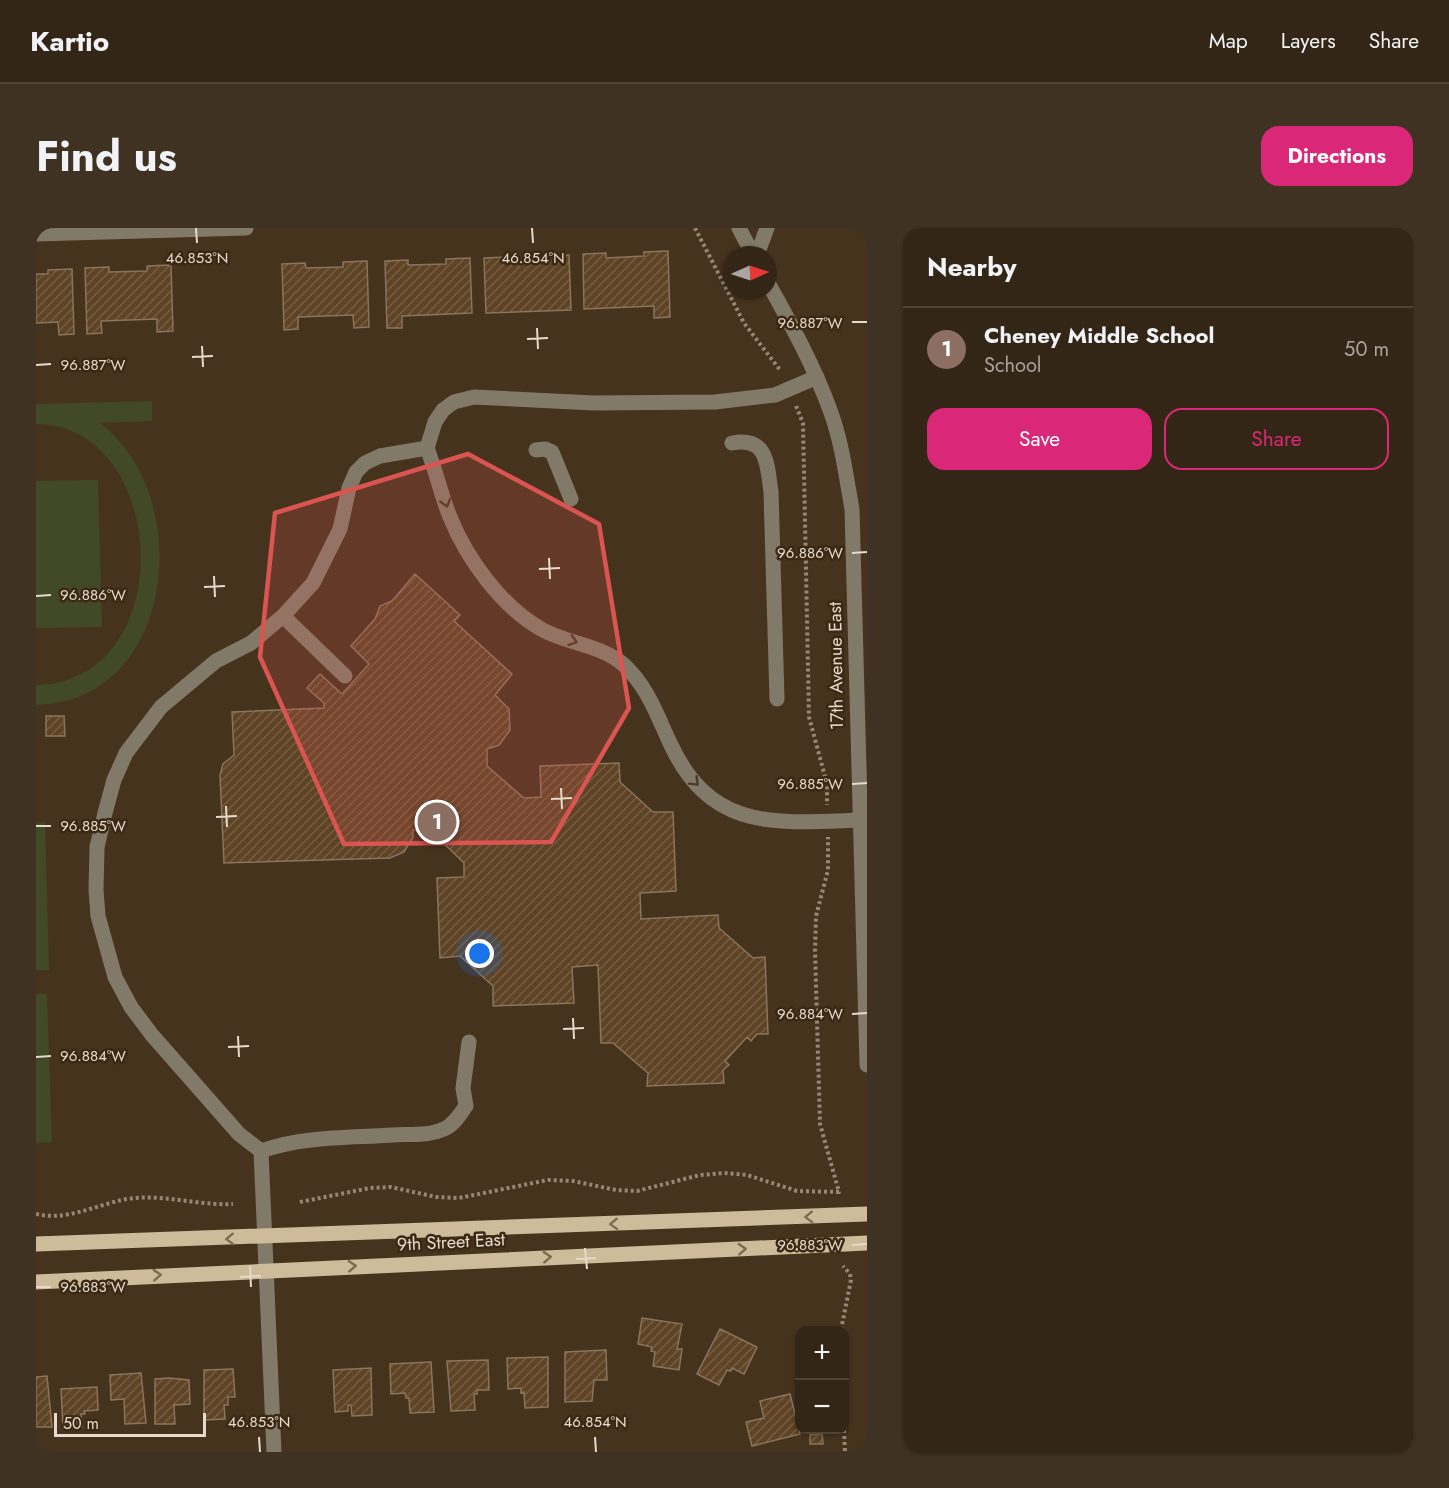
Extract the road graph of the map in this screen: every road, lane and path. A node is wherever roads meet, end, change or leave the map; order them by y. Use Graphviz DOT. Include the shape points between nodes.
graph roads {
  1 [pos="246,228"];
  2 [pos="695,228"];
  3 [pos="739,228"];
  4 [pos="767,228"];
  5 [pos="36,234"];
  6 [pos="750,246"];
  7 [pos="759,246"];
  8 [pos="777,300"];
  9 [pos="780,370"];
  10 [pos="817,377"];
  11 [pos="796,406"];
  12 [pos="732,443"];
  13 [pos="427,448"];
  14 [pos="536,450"];
  15 [pos="571,499"];
  16 [pos="860,574"];
  17 [pos="283,616"];
  18 [pos="345,676"];
  19 [pos="777,699"];
  20 [pos="827,805"];
  21 [pos="859,820"];
  22 [pos="828,836"];
  23 [pos="469,1042"];
  24 [pos="867,1065"];
  25 [pos="261,1151"];
  26 [pos="300,1202"];
  27 [pos="233,1204"];
  28 [pos="36,1214"];
  29 [pos="867,1214"];
  30 [pos="264,1238"];
  31 [pos="867,1243"];
  32 [pos="36,1244"];
  33 [pos="843,1266"];
  34 [pos="266,1270"];
  35 [pos="36,1282"];
  36 [pos="842,1326"];
  37 [pos="844,1434"];
  38 [pos="274,1452"];
  39 [pos="845,1452"];
  1 -- 5 [label="street"];
  2 -- 9 [label="path" via="744,323"];
  3 -- 6 [label="street"];
  4 -- 7 [label="street"];
  8 -- 10 [label="street, 17th Avenue East"];
  10 -- 13 [label="street" via="775,395 714,402 594,403 474,397 454,402 443,410"];
  10 -- 16 [label="street, 17th Avenue East" via="843,456"];
  11 -- 20 [label="path" via="803,423 809,717 827,784"];
  12 -- 19 [label="street" via="756,444 767,468"];
  13 -- 17 [label="street" via="380,456 356,472 340,529 313,583"];
  13 -- 21 [label="street, one-way" via="459,538 493,587 538,627 609,654 624,666 643,686 682,768 705,792 750,818 779,822"];
  14 -- 15 [label="street" via="552,452"];
  16 -- 21 [label="street, 17th Avenue East"];
  17 -- 18 [label="street"];
  17 -- 25 [label="street" via="250,643 187,682 142,728 114,780 97,847 98,916 115,977 159,1043 239,1134"];
  21 -- 24 [label="street, 17th Avenue East"];
  22 -- 26 [label="path" via="828,870 816,916 815,950 820,1124 839,1192 797,1191 747,1175 724,1173 637,1191 548,1180 459,1198 391,1187"];
  23 -- 25 [label="street" via="466,1106 444,1129 421,1134 304,1141"];
  25 -- 30 [label="street"];
  27 -- 28 [label="path" via="141,1197 85,1211"];
  29 -- 30 [label="main road, 9th Street East, one-way"];
  30 -- 32 [label="main road, 9th Street East, one-way"];
  30 -- 34 [label="street"];
  34 -- 31 [label="main road, 9th Street East, one-way"];
  33 -- 36 [label="path" via="851,1280"];
  35 -- 34 [label="main road, 9th Street East, one-way"];
  34 -- 38 [label="street"];
  37 -- 39 [label="path"];
}
